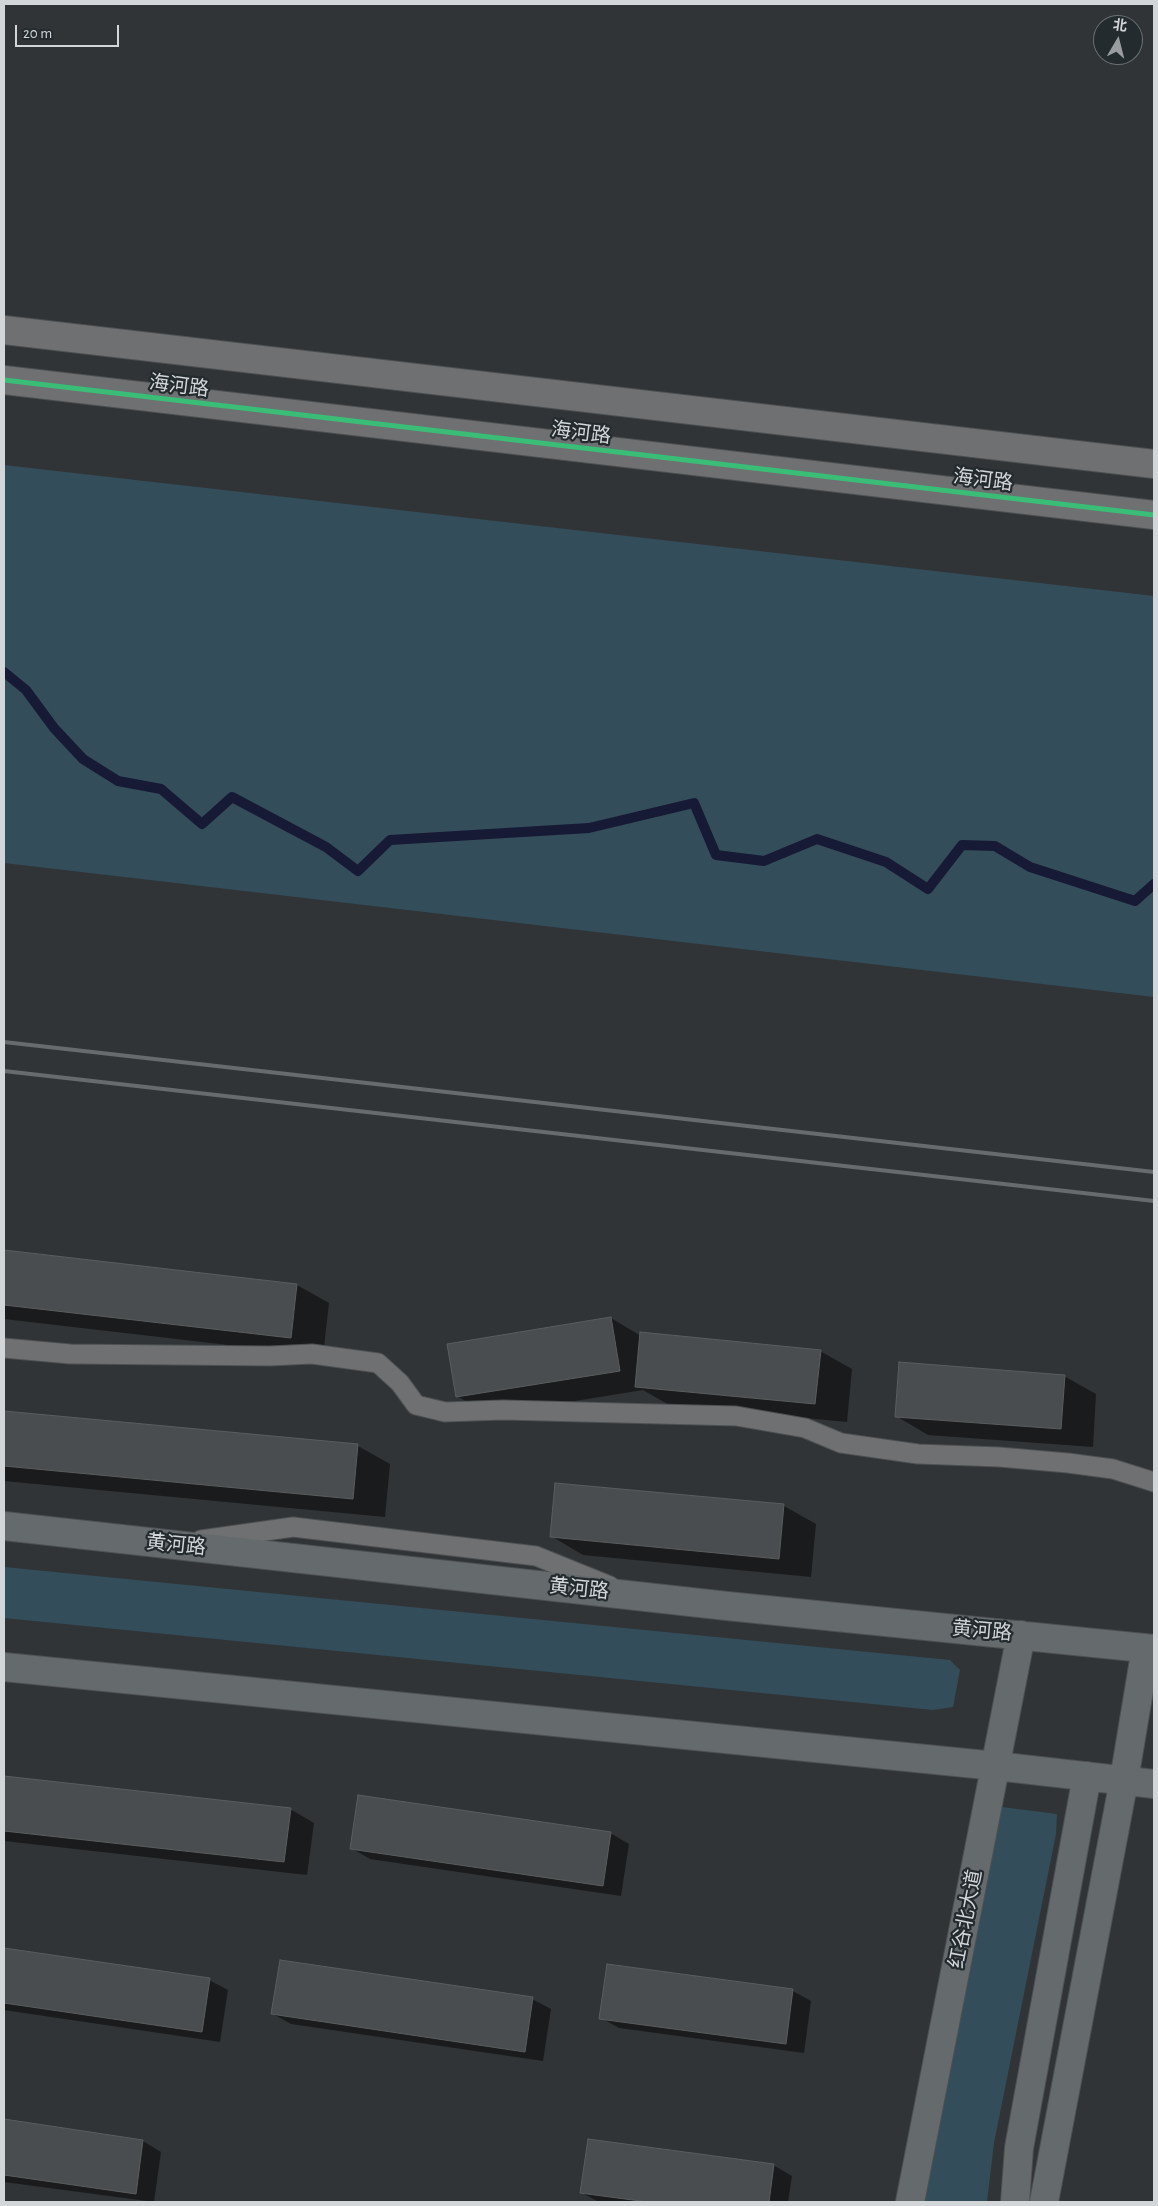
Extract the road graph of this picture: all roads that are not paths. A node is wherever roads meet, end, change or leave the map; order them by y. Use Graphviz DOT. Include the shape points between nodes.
graph roads {
  1 [pos="4,330"];
  2 [pos="4,380"];
  3 [pos="1154,464"];
  4 [pos="1154,516"];
  5 [pos="4,1348"];
  6 [pos="1154,1482"];
  7 [pos="4,1526"];
  8 [pos="1021,1635"];
  9 [pos="1150,1648"];
  10 [pos="4,1667"];
  11 [pos="996,1766"];
  12 [pos="1087,1776"];
  13 [pos="1124,1780"];
  14 [pos="1154,1784"];
  15 [pos="910,2202"];
  16 [pos="1016,2202"];
  17 [pos="1044,2202"];
  1 -- 3 [label="street, 海河路"];
  2 -- 4 [label="street, 海河路"];
  5 -- 6 [label="lane" via="70,1354 312,1354 378,1363 416,1405 445,1412 502,1410 736,1416 805,1428 841,1443 918,1454 999,1456 1068,1463 1113,1469"];
  7 -- 8 [label="main road, 黄河路"];
  8 -- 9 [label="main road, 黄河路"];
  8 -- 11 [label="main road, 红谷北大道"];
  9 -- 13 [label="main road"];
  10 -- 11 [label="main road"];
  11 -- 12 [label="main road"];
  11 -- 15 [label="main road, 红谷北大道"];
  12 -- 13 [label="main road"];
  12 -- 16 [label="main road" via="1019,2148"];
  13 -- 14 [label="main road"];
  13 -- 17 [label="main road"];
}
